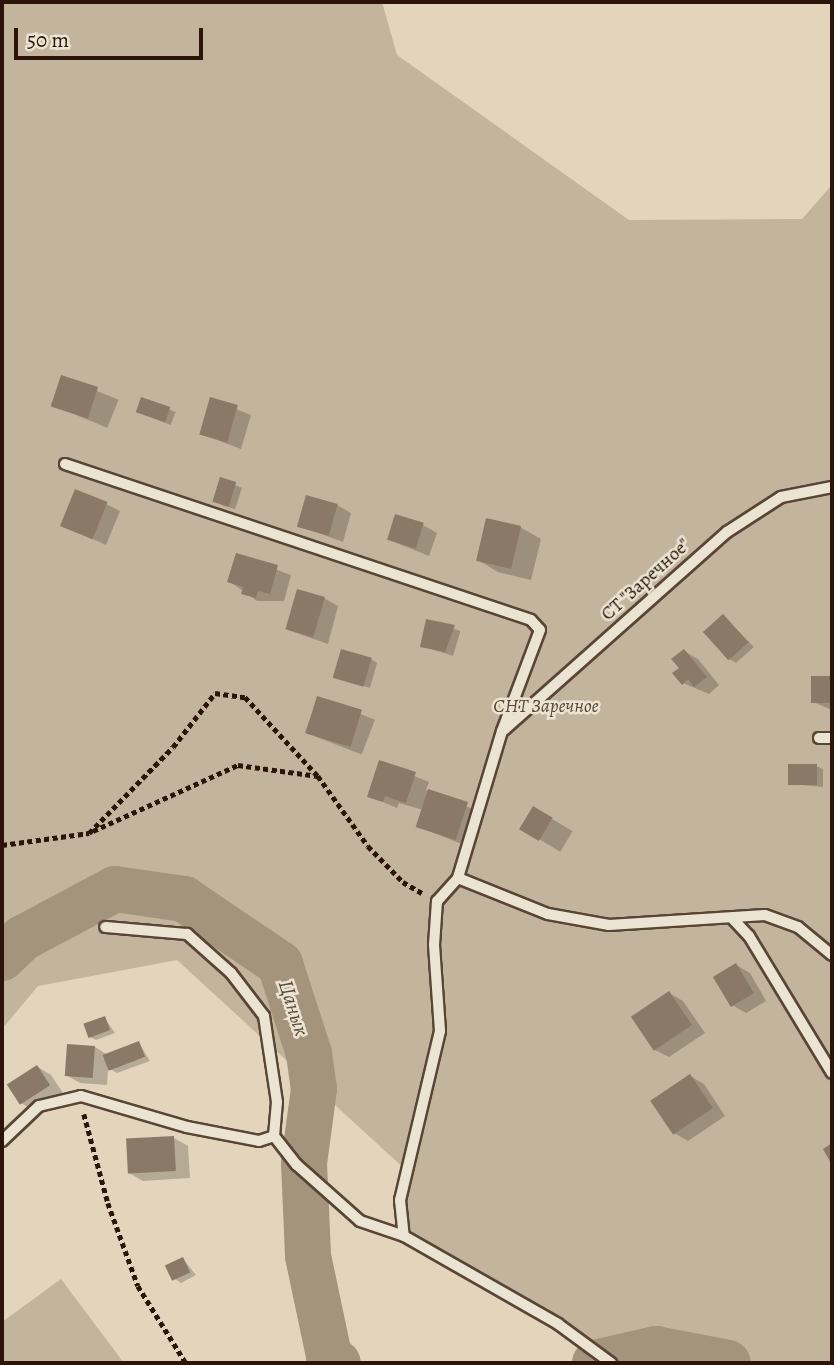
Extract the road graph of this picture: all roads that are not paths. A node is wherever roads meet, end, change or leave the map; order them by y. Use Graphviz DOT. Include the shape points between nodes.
graph roads {
  1 [pos="65,464"];
  2 [pos="832,487"];
  3 [pos="502,731"];
  4 [pos="819,738"];
  5 [pos="832,738"];
  6 [pos="458,878"];
  7 [pos="732,918"];
  8 [pos="105,927"];
  9 [pos="832,955"];
  10 [pos="832,1073"];
  11 [pos="274,1136"];
  12 [pos="2,1141"];
  13 [pos="404,1236"];
  14 [pos="611,1363"];
  1 -- 3 [label="lane" via="531,620 540,630 536,649"];
  2 -- 3 [label="lane, СТ \"Заречное\"" via="781,497 727,532"];
  3 -- 6 [label="lane"];
  4 -- 5 [label="lane"];
  6 -- 7 [label="lane" via="548,914 609,925"];
  6 -- 13 [label="lane" via="437,901 434,945 440,1031 400,1200"];
  7 -- 9 [label="lane" via="765,915 798,927"];
  7 -- 10 [label="lane" via="749,936"];
  8 -- 11 [label="lane" via="187,934 231,973 264,1016 277,1102"];
  11 -- 12 [label="lane" via="259,1141 187,1127 81,1096 39,1106"];
  11 -- 13 [label="lane" via="297,1165 360,1221"];
  13 -- 14 [label="lane" via="558,1324"];
}
